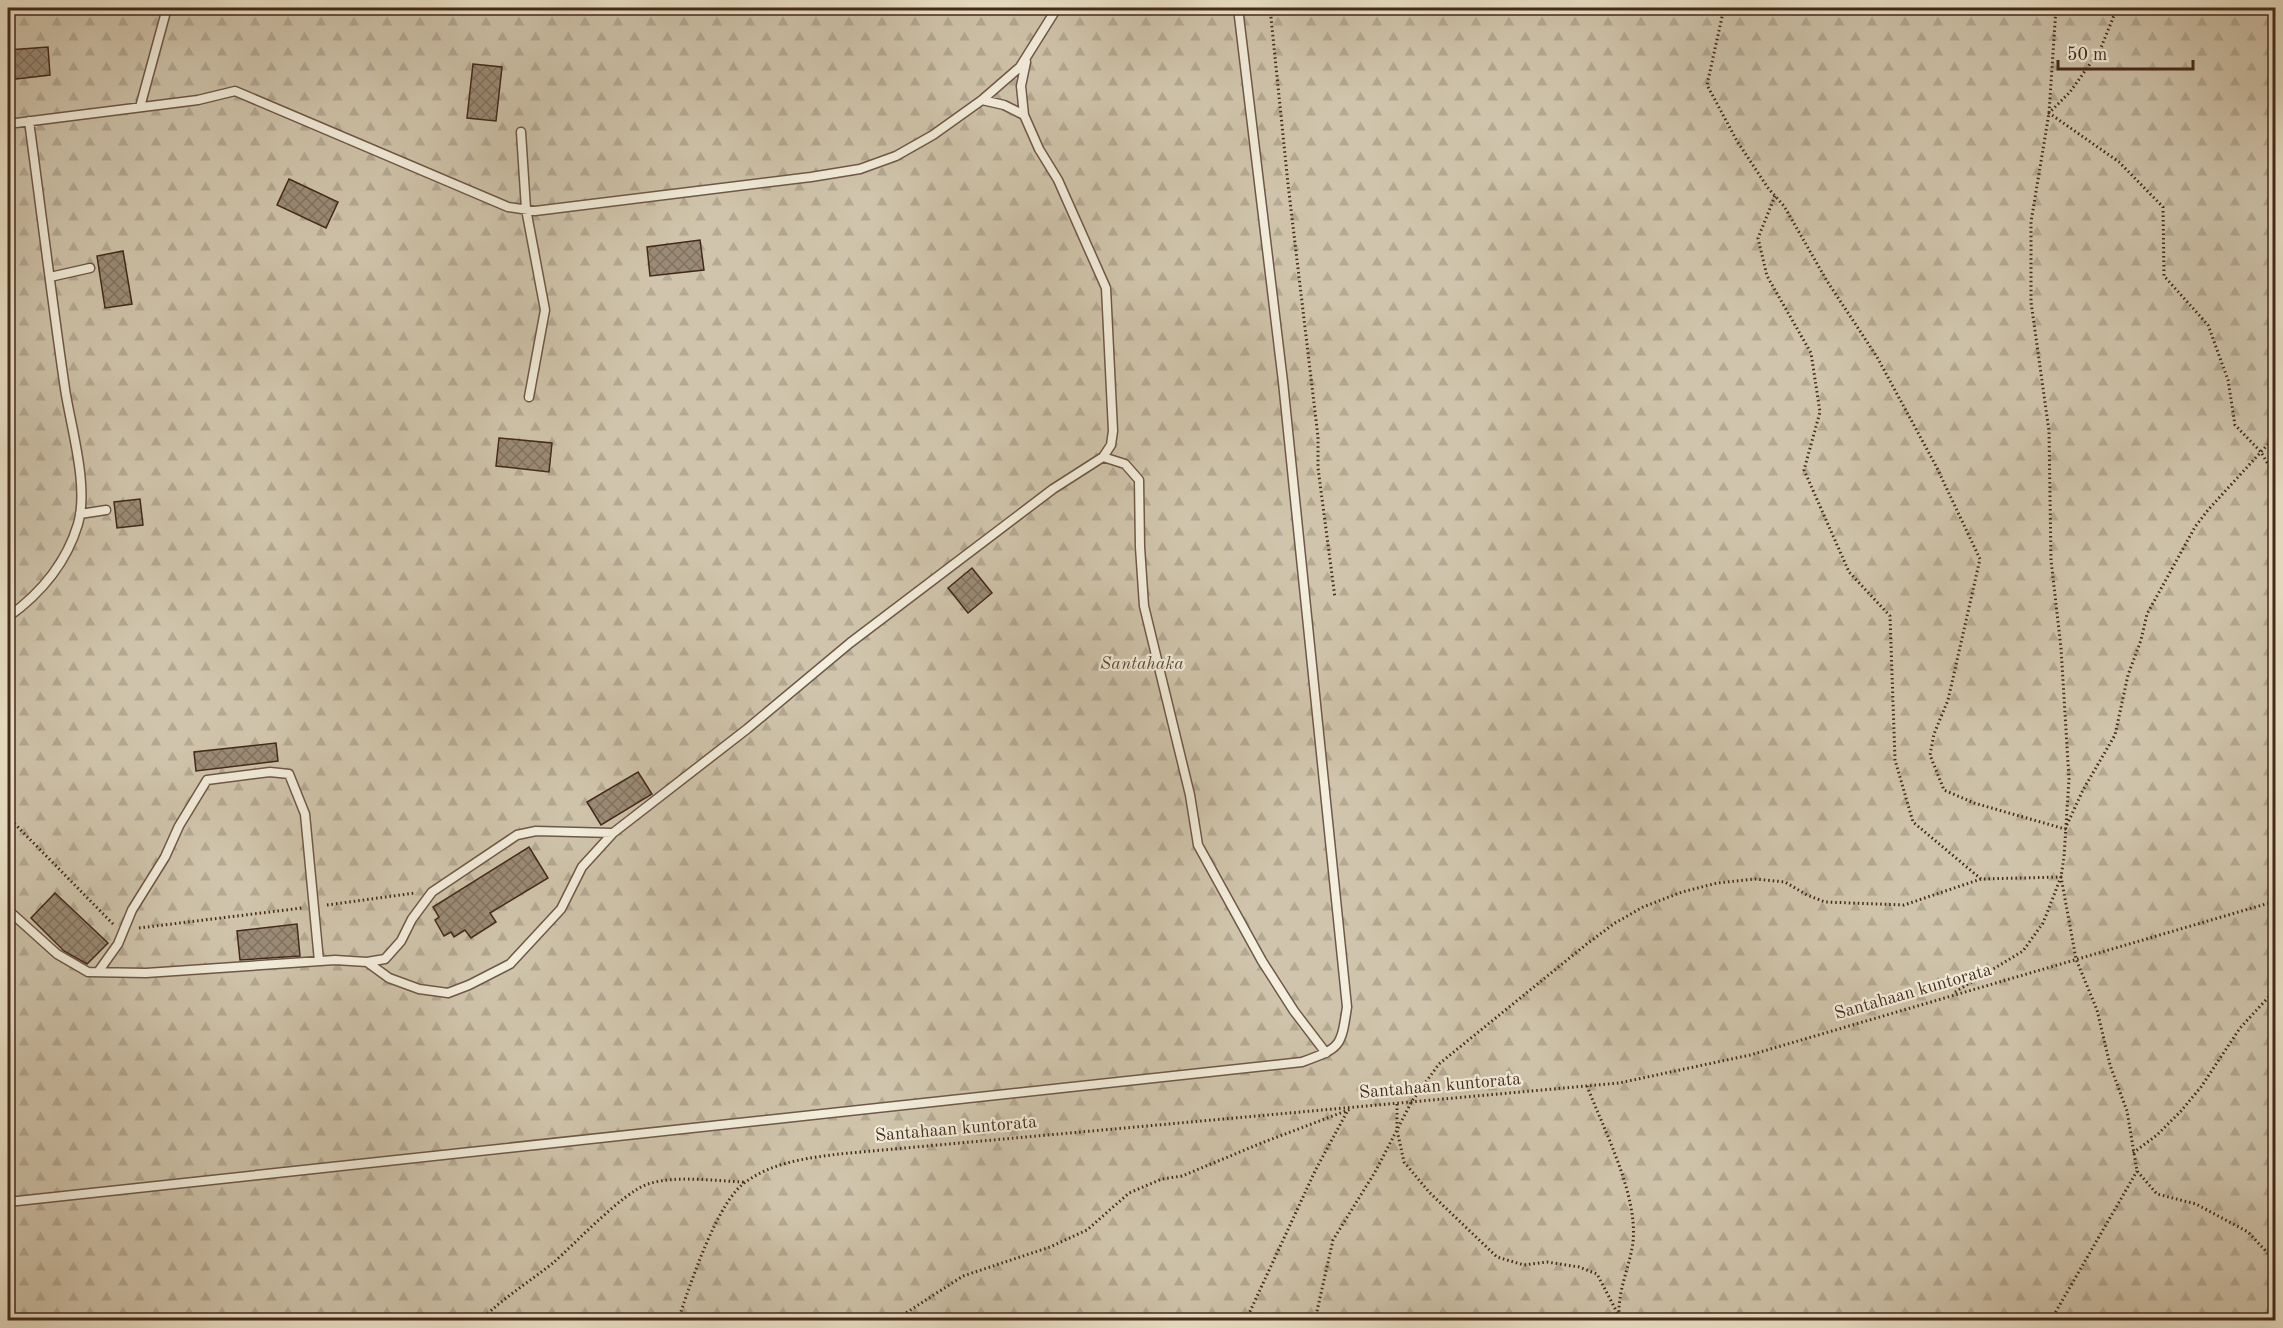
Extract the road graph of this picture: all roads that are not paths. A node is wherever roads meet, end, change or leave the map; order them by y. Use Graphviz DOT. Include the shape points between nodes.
graph roads {
  1 [pos="167,8"];
  2 [pos="1057,8"];
  3 [pos="1238,8"];
  4 [pos="1027,56"];
  5 [pos="982,100"];
  6 [pos="140,107"];
  7 [pos="1024,115"];
  8 [pos="29,121"];
  9 [pos="8,124"];
  10 [pos="521,132"];
  11 [pos="526,209"];
  12 [pos="90,268"];
  13 [pos="50,277"];
  14 [pos="529,397"];
  15 [pos="1103,457"];
  16 [pos="106,510"];
  17 [pos="80,514"];
  18 [pos="8,617"];
  19 [pos="613,833"];
  20 [pos="8,910"];
  21 [pos="319,961"];
  22 [pos="367,962"];
  23 [pos="98,972"];
  24 [pos="1326,1053"];
  25 [pos="8,1202"];
  1 -- 6 [label="lane"];
  2 -- 4 [label="lane"];
  3 -- 24 [label="lane" via="1283,382 1347,1006 1342,1039"];
  4 -- 5 [label="lane"];
  4 -- 7 [label="lane" via="1021,86"];
  5 -- 7 [label="lane"];
  5 -- 11 [label="lane" via="896,156 860,169 605,203"];
  6 -- 8 [label="lane"];
  6 -- 11 [label="lane" via="235,91 508,207"];
  7 -- 15 [label="lane" via="1106,288 1113,431 1111,446"];
  8 -- 9 [label="lane"];
  8 -- 13 [label="lane"];
  10 -- 11 [label="lane"];
  11 -- 14 [label="lane" via="545,310"];
  12 -- 13 [label="lane"];
  13 -- 17 [label="lane" via="82,494"];
  15 -- 19 [label="lane" via="1053,489 850,643"];
  15 -- 24 [label="lane" via="1125,464 1139,480 1144,606 1190,795 1198,844 1262,961"];
  16 -- 17 [label="lane"];
  17 -- 18 [label="lane" via="67,552 49,581"];
  19 -- 22 [label="lane" via="536,831 517,835 429,895 401,941 385,958"];
  19 -- 22 [label="lane" via="582,867 561,909 510,964 448,993 418,989 389,978"];
  20 -- 23 [label="lane" via="57,954 88,972"];
  21 -- 22 [label="lane"];
  21 -- 23 [label="lane" via="146,974"];
  21 -- 23 [label="lane" via="305,814 289,774 270,772 207,780 132,910 118,944"];
  24 -- 25 [label="lane" via="1302,1062"];
}
